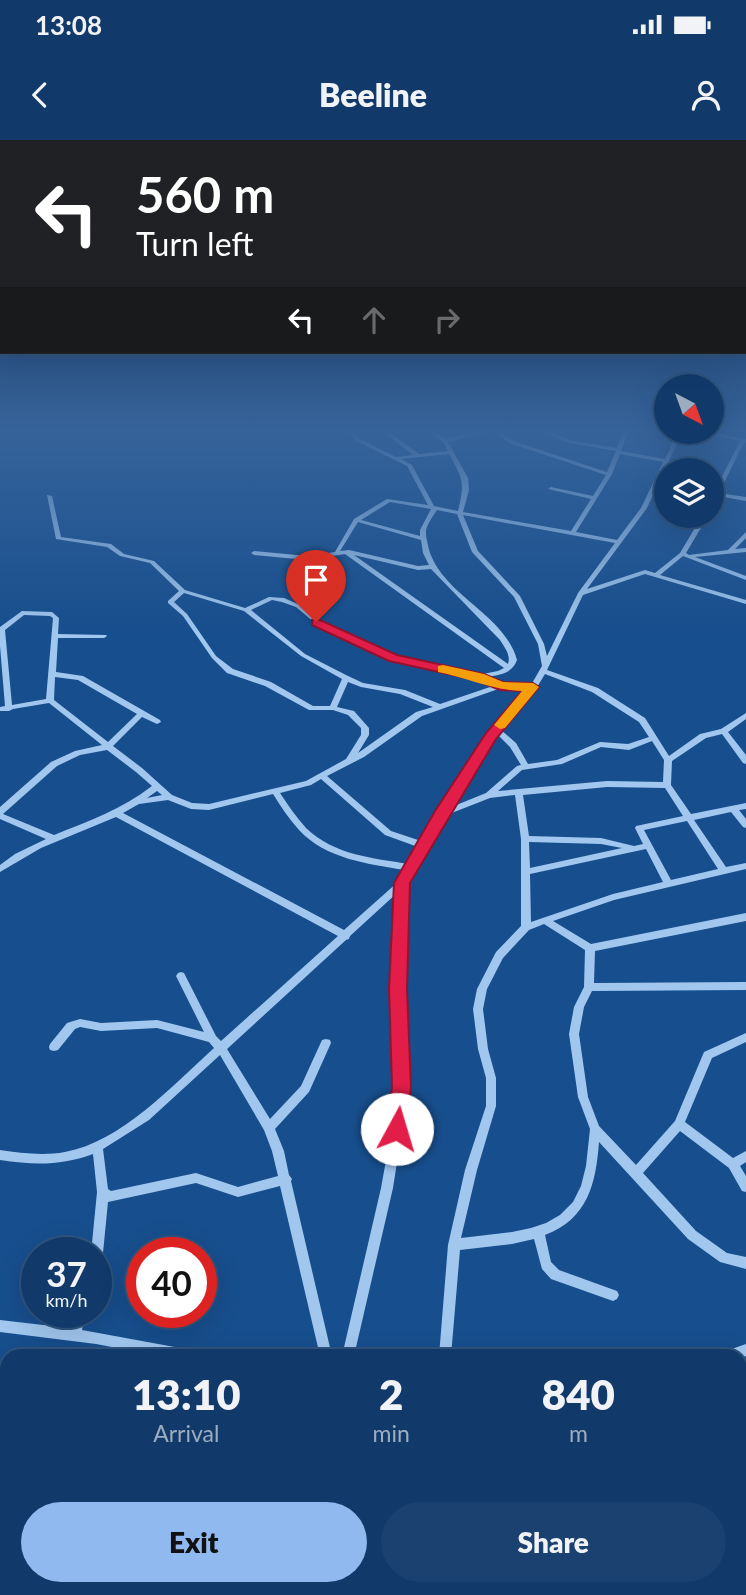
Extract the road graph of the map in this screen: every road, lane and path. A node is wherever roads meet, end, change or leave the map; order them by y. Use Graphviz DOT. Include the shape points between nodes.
graph roads {
  1 [pos="49,498"];
  2 [pos="428,498"];
  3 [pos="463,498"];
  4 [pos="595,498"];
  5 [pos="651,498"];
  6 [pos="433,507"];
  7 [pos="460,514"];
  8 [pos="356,520"];
  9 [pos="699,528"];
  10 [pos="573,533"];
  11 [pos="746,534"];
  12 [pos="423,538"];
  13 [pos="619,542"];
  14 [pos="746,550"];
  15 [pos="337,551"];
  16 [pos="346,552"];
  17 [pos="728,552"];
  18 [pos="254,554"];
  19 [pos="685,554"];
  20 [pos="432,567"];
  21 [pos="657,574"];
  22 [pos="746,575"];
  23 [pos="183,591"];
  24 [pos="581,593"];
  25 [pos="746,602"];
  26 [pos="246,610"];
  27 [pos="1,630"];
  28 [pos="104,635"];
  29 [pos="55,636"];
  30 [pos="509,668"];
  31 [pos="545,668"];
  32 [pos="51,674"];
  33 [pos="479,677"];
  34 [pos="346,678"];
  35 [pos="500,686"];
  36 [pos="533,687"];
  37 [pos="50,701"];
  38 [pos="440,707"];
  39 [pos="333,708"];
  40 [pos="4,709"];
  41 [pos="141,714"];
  42 [pos="746,715"];
  43 [pos="157,722"];
  44 [pos="497,730"];
  45 [pos="723,731"];
  46 [pos="654,738"];
  47 [pos="107,747"];
  48 [pos="668,760"];
  49 [pos="746,761"];
  50 [pos="349,762"];
  51 [pos="526,767"];
  52 [pos="322,776"];
  53 [pos="667,785"];
  54 [pos="155,788"];
  55 [pos="276,793"];
  56 [pos="519,794"];
  57 [pos="489,795"];
  58 [pos="169,797"];
  59 [pos="139,802"];
  60 [pos="746,806"];
  61 [pos="733,809"];
  62 [pos="0,814"];
  63 [pos="118,814"];
  64 [pos="440,814"];
  65 [pos="687,817"];
  66 [pos="746,825"];
  67 [pos="52,838"];
  68 [pos="525,839"];
  69 [pos="422,845"];
  70 [pos="647,846"];
  71 [pos="632,847"];
  72 [pos="746,866"];
  73 [pos="410,867"];
  74 [pos="0,869"];
  75 [pos="723,870"];
  76 [pos="525,873"];
  77 [pos="402,883"];
  78 [pos="669,885"];
  79 [pos="746,917"];
  80 [pos="545,920"];
  81 [pos="526,927"];
  82 [pos="346,936"];
  83 [pos="590,948"];
  84 [pos="181,976"];
  85 [pos="746,986"];
  86 [pos="589,987"];
  87 [pos="746,1037"];
  88 [pos="212,1039"];
  89 [pos="326,1043"];
  90 [pos="54,1046"];
  91 [pos="221,1048"];
  92 [pos="678,1124"];
  93 [pos="269,1128"];
  94 [pos="595,1129"];
  95 [pos="98,1149"];
  96 [pos="0,1155"];
  97 [pos="746,1156"];
  98 [pos="733,1164"];
  99 [pos="636,1173"];
  100 [pos="286,1179"];
  101 [pos="746,1187"];
  102 [pos="103,1192"];
  103 [pos="538,1232"];
  104 [pos="99,1237"];
  105 [pos="454,1245"];
  106 [pos="746,1262"];
  107 [pos="613,1295"];
  108 [pos="0,1326"];
  109 [pos="76,1328"];
  110 [pos="74,1335"];
  111 [pos="128,1345"];
  112 [pos="137,1349"];
  113 [pos="151,1349"];
  114 [pos="324,1349"];
  115 [pos="350,1349"];
  116 [pos="446,1349"];
  1 -- 23 [label="street" via="58,538 109,545 122,555 146,560"];
  2 -- 6 [label="street"];
  3 -- 7 [label="street"];
  4 -- 10 [label="street"];
  5 -- 13 [label="street"];
  6 -- 7 [label="street"];
  6 -- 8 [label="street" via="389,500"];
  6 -- 12 [label="street"];
  7 -- 10 [label="street"];
  7 -- 31 [label="street" via="477,556 520,601 541,644"];
  8 -- 12 [label="street"];
  8 -- 15 [label="street"];
  9 -- 19 [label="street"];
  10 -- 13 [label="street"];
  11 -- 17 [label="street"];
  12 -- 20 [label="street"];
  13 -- 24 [label="street"];
  14 -- 17 [label="street"];
  15 -- 16 [label="street"];
  15 -- 18 [label="street" via="307,558"];
  16 -- 20 [label="street"];
  16 -- 30 [label="street"];
  17 -- 19 [label="street"];
  19 -- 21 [label="street"];
  19 -- 22 [label="street"];
  20 -- 30 [label="street" via="498,635 512,655"];
  21 -- 24 [label="street" via="635,573"];
  21 -- 25 [label="street"];
  23 -- 26 [label="street"];
  23 -- 39 [label="street" via="170,602 225,667 312,708"];
  24 -- 31 [label="street"];
  26 -- 33 [label="street" via="271,598 284,600 323,627 381,654"];
  26 -- 34 [label="street" via="303,655"];
  27 -- 29 [label="street" via="15,616 46,611 55,618"];
  27 -- 40 [label="street"];
  28 -- 29 [label="street"];
  29 -- 32 [label="street"];
  30 -- 33 [label="street"];
  31 -- 36 [label="street"];
  31 -- 46 [label="street" via="635,714"];
  32 -- 37 [label="street"];
  32 -- 41 [label="street" via="80,678"];
  33 -- 35 [label="street"];
  34 -- 38 [label="street"];
  34 -- 39 [label="street"];
  35 -- 36 [label="street"];
  35 -- 38 [label="street"];
  36 -- 44 [label="street"];
  37 -- 40 [label="street"];
  37 -- 47 [label="street"];
  38 -- 50 [label="street" via="409,719"];
  39 -- 50 [label="street" via="351,713 365,728 363,743"];
  41 -- 43 [label="street"];
  41 -- 47 [label="street"];
  42 -- 45 [label="street"];
  44 -- 51 [label="street"];
  44 -- 64 [label="street"];
  45 -- 48 [label="street" via="703,736"];
  45 -- 49 [label="street"];
  46 -- 48 [label="street"];
  46 -- 51 [label="street" via="629,747 600,744 559,762"];
  47 -- 54 [label="street" via="144,774"];
  47 -- 62 [label="street" via="54,764"];
  48 -- 53 [label="street"];
  50 -- 52 [label="street"];
  51 -- 57 [label="street"];
  52 -- 55 [label="street"];
  52 -- 69 [label="street" via="388,833"];
  53 -- 56 [label="street" via="607,783"];
  53 -- 65 [label="street"];
  54 -- 58 [label="street"];
  54 -- 59 [label="street"];
  55 -- 58 [label="street" via="209,807"];
  55 -- 73 [label="street" via="296,823 318,844 352,857"];
  56 -- 57 [label="street"];
  56 -- 68 [label="street"];
  57 -- 64 [label="street"];
  58 -- 59 [label="street"];
  59 -- 63 [label="street"];
  60 -- 61 [label="street"];
  61 -- 65 [label="street"];
  61 -- 66 [label="street"];
  62 -- 67 [label="street"];
  63 -- 67 [label="street"];
  63 -- 82 [label="street"];
  64 -- 69 [label="street"];
  65 -- 70 [label="street" via="639,828"];
  65 -- 75 [label="street"];
  67 -- 74 [label="street"];
  68 -- 71 [label="street" via="601,841"];
  68 -- 76 [label="street"];
  69 -- 73 [label="street"];
  70 -- 71 [label="street"];
  70 -- 78 [label="street"];
  71 -- 76 [label="street"];
  72 -- 75 [label="street"];
  73 -- 77 [label="street"];
  75 -- 78 [label="street"];
  76 -- 81 [label="street"];
  77 -- 82 [label="street"];
  77 -- 115 [label="street" via="398,989 401,1105"];
  78 -- 80 [label="street" via="595,902"];
  79 -- 83 [label="street"];
  80 -- 81 [label="street"];
  80 -- 83 [label="street"];
  81 -- 105 [label="street" via="499,955 479,1000 478,1023 491,1078 491,1106"];
  82 -- 91 [label="street"];
  83 -- 86 [label="street"];
  84 -- 88 [label="street"];
  85 -- 86 [label="street"];
  86 -- 94 [label="street" via="574,1034 583,1097"];
  87 -- 92 [label="street" via="708,1055"];
  88 -- 90 [label="street" via="157,1024 101,1027 80,1023 71,1026"];
  88 -- 91 [label="street"];
  89 -- 93 [label="street" via="305,1088"];
  91 -- 93 [label="street"];
  91 -- 95 [label="street" via="145,1117"];
  92 -- 98 [label="street"];
  92 -- 99 [label="street"];
  93 -- 100 [label="street"];
  94 -- 99 [label="street"];
  94 -- 103 [label="street" via="581,1201 563,1222"];
  95 -- 96 [label="street" via="73,1158 35,1161"];
  95 -- 102 [label="street"];
  97 -- 98 [label="street"];
  98 -- 101 [label="street"];
  99 -- 106 [label="street" via="692,1235 724,1258"];
  100 -- 102 [label="street" via="238,1192 196,1178 117,1197"];
  100 -- 114 [label="street"];
  102 -- 104 [label="street"];
  103 -- 105 [label="street"];
  103 -- 107 [label="street" via="546,1265 555,1275"];
  105 -- 116 [label="street"];
  108 -- 110 [label="street"];
  109 -- 110 [label="street"];
  110 -- 111 [label="street"];
  111 -- 112 [label="street"];
  111 -- 113 [label="street"];
}
